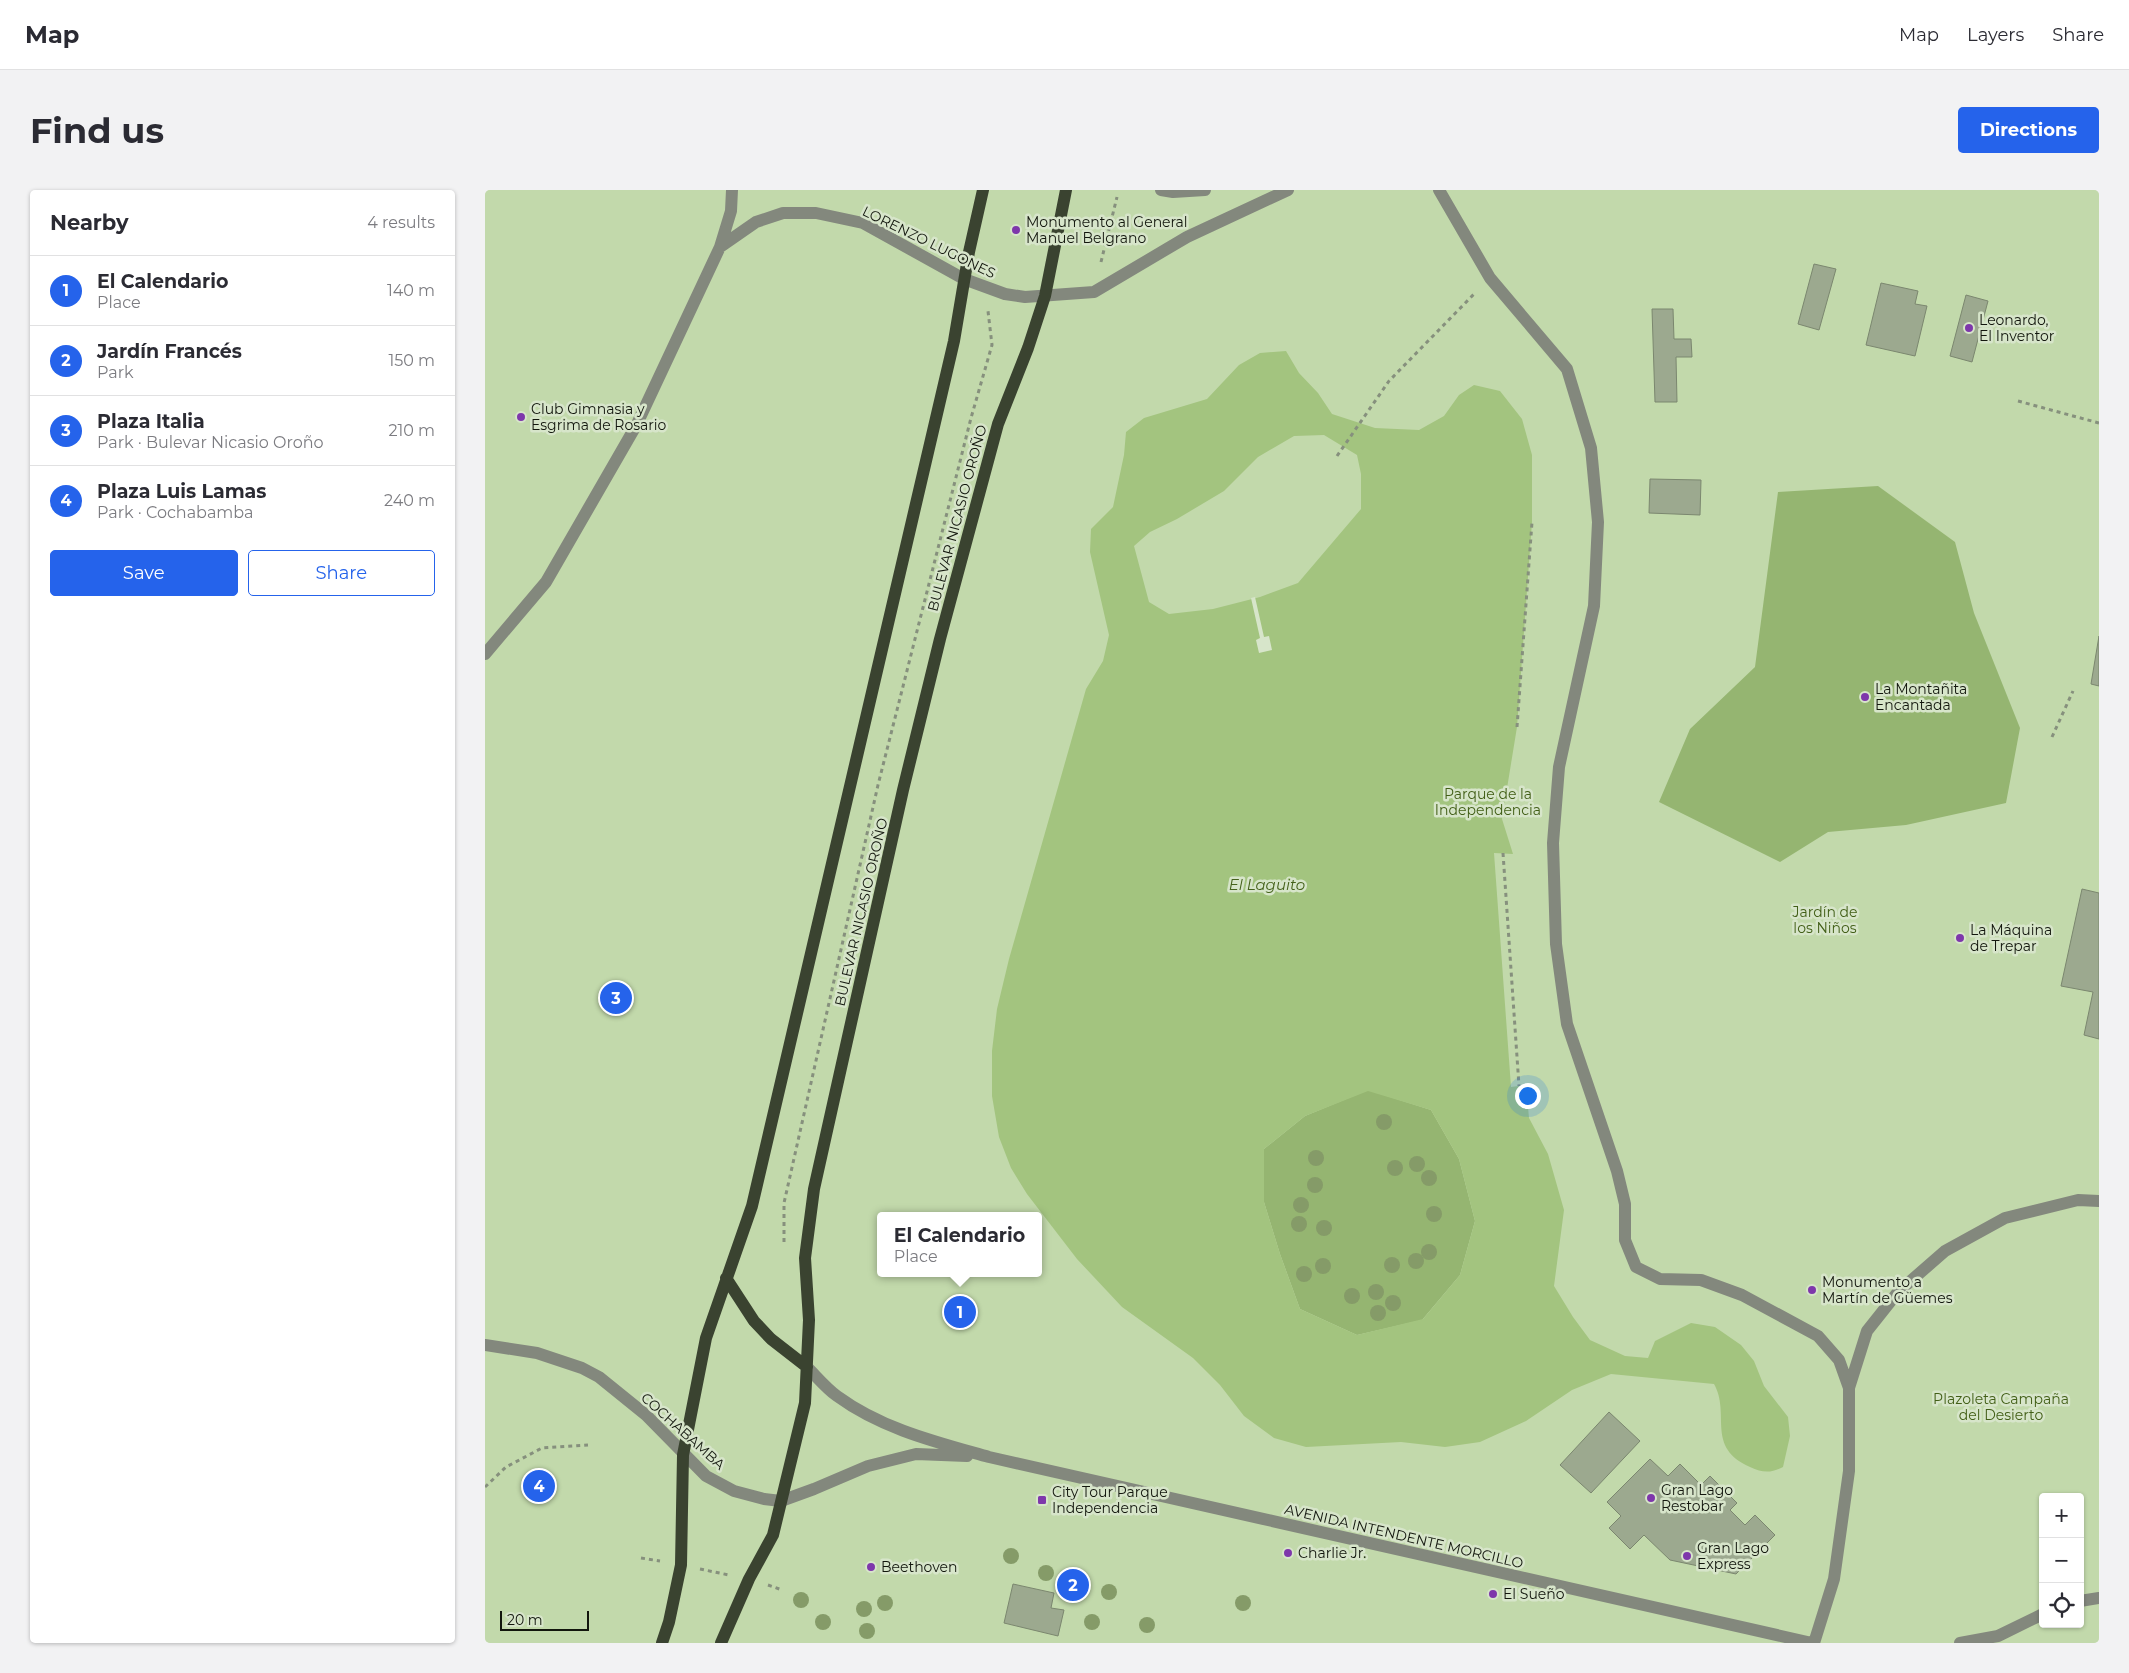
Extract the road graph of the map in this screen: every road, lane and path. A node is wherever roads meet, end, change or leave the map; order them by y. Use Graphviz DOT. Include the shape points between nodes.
graph roads {
  1 [pos="733,190"];
  2 [pos="983,190"];
  3 [pos="1066,190"];
  4 [pos="1161,190"];
  5 [pos="1205,190"];
  6 [pos="1289,190"];
  7 [pos="1439,190"];
  8 [pos="1117,197"];
  9 [pos="721,247"];
  10 [pos="1101,263"];
  11 [pos="1490,278"];
  12 [pos="964,279"];
  13 [pos="1045,296"];
  14 [pos="2018,401"];
  15 [pos="2099,423"];
  16 [pos="1337,456"];
  17 [pos="1532,522"];
  18 [pos="485,654"];
  19 [pos="2073,691"];
  20 [pos="1517,727"];
  21 [pos="2052,737"];
  22 [pos="1503,853"];
  23 [pos="1519,1086"];
  24 [pos="2099,1201"];
  25 [pos="726,1278"];
  26 [pos="485,1345"];
  27 [pos="807,1367"];
  28 [pos="1849,1388"];
  29 [pos="588,1445"];
  30 [pos="683,1455"];
  31 [pos="989,1458"];
  32 [pos="485,1487"];
  33 [pos="781,1501"];
  34 [pos="641,1558"];
  35 [pos="681,1565"];
  36 [pos="749,1579"];
  37 [pos="782,1590"];
  38 [pos="2099,1598"];
  39 [pos="2084,1600"];
  40 [pos="2039,1616"];
  41 [pos="662,1643"];
  42 [pos="721,1643"];
  43 [pos="1813,1643"];
  44 [pos="1960,1643"];
  1 -- 9 [label="street"];
  2 -- 12 [label="main road"];
  3 -- 13 [label="main road, BULEVAR NICASIO OROÑO"];
  4 -- 5 [label="street"];
  6 -- 13 [label="street, LORENZO LUGONES" via="1187,237 1093,292"];
  7 -- 11 [label="street"];
  8 -- 10 [label="path"];
  9 -- 12 [label="street, LORENZO LUGONES" via="756,222 783,213 816,213 863,223"];
  9 -- 18 [label="street" via="637,424 546,582"];
  11 -- 16 [label="path" via="1389,381"];
  11 -- 28 [label="street" via="1567,369 1591,448 1598,522 1594,606 1559,767 1553,842 1556,944 1567,1024 1617,1170 1625,1204 1625,1240 1636,1267 1660,1280 1701,1280 1743,1295 1818,1336 1839,1360"];
  12 -- 13 [label="street, LORENZO LUGONES" via="1005,294"];
  12 -- 25 [label="main road" via="954,341 752,1206"];
  13 -- 27 [label="main road, BULEVAR NICASIO OROÑO" via="998,424 939,639 816,1179 805,1258 809,1320"];
  14 -- 15 [label="path"];
  17 -- 20 [label="path"];
  19 -- 21 [label="path"];
  22 -- 23 [label="path"];
  24 -- 28 [label="street" via="2078,1200 2005,1218 1945,1251 1898,1292 1867,1331"];
  25 -- 27 [label="main road" via="753,1321"];
  25 -- 30 [label="main road" via="705,1338"];
  26 -- 30 [label="street, COCHABAMBA" via="537,1353 599,1377 646,1415"];
  27 -- 31 [label="street, AVENIDA INTENDENTE MORCILLO" via="837,1395 870,1417 913,1435"];
  27 -- 33 [label="main road, BULEVAR NICASIO OROÑO" via="805,1403"];
  28 -- 43 [label="street" via="1849,1470 1834,1579"];
  29 -- 32 [label="path" via="542,1448 506,1467"];
  30 -- 33 [label="street, COCHABAMBA" via="706,1476 734,1491"];
  30 -- 35 [label="main road"];
  31 -- 33 [label="street, AVENIDA INTENDENTE MORCILLO" via="916,1454 868,1466"];
  31 -- 43 [label="street, AVENIDA INTENDENTE MORCILLO"];
  33 -- 36 [label="main road, BULEVAR NICASIO OROÑO" via="773,1535"];
  34 -- 35 [label="path"];
  35 -- 36 [label="path"];
  35 -- 41 [label="main road"];
  36 -- 37 [label="path"];
  36 -- 42 [label="main road, BULEVAR NICASIO OROÑO"];
  38 -- 39 [label="street"];
  40 -- 44 [label="street" via="1998,1636"];
}
